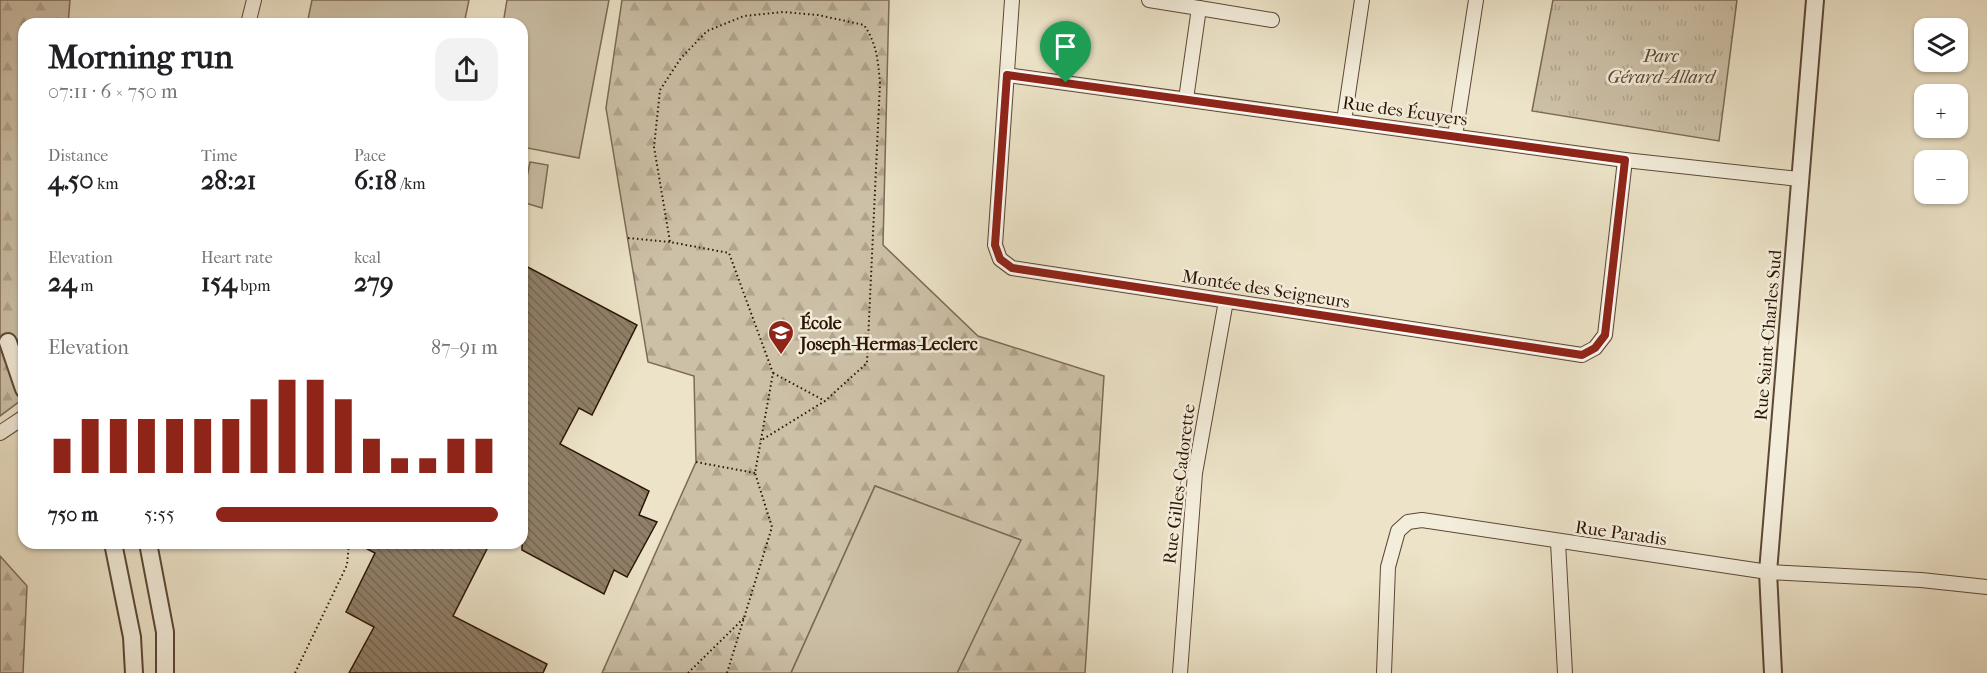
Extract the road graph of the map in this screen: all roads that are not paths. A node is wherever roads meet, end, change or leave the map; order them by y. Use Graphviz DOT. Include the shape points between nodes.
graph roads {
  1 [pos="254,0"];
  2 [pos="1012,0"];
  3 [pos="1149,0"];
  4 [pos="1362,0"];
  5 [pos="1476,0"];
  6 [pos="1815,0"];
  7 [pos="1199,8"];
  8 [pos="250,18"];
  9 [pos="1272,20"];
  10 [pos="1007,75"];
  11 [pos="1186,99"];
  12 [pos="1344,121"];
  13 [pos="1455,136"];
  14 [pos="1625,160"];
  15 [pos="1800,178"];
  16 [pos="1226,301"];
  17 [pos="4,338"];
  18 [pos="18,352"];
  19 [pos="18,374"];
  20 [pos="18,421"];
  21 [pos="0,433"];
  22 [pos="1558,542"];
  23 [pos="114,549"];
  24 [pos="149,549"];
  25 [pos="1768,572"];
  26 [pos="1987,587"];
  27 [pos="134,673"];
  28 [pos="165,673"];
  29 [pos="1180,673"];
  30 [pos="1384,673"];
  31 [pos="1565,673"];
  32 [pos="1773,673"];
  1 -- 8 [label="street"];
  2 -- 10 [label="street, Montée des Seigneurs"];
  3 -- 7 [label="street"];
  4 -- 12 [label="street"];
  5 -- 13 [label="street"];
  6 -- 15 [label="street, Rue Saint-Charles Sud"];
  7 -- 9 [label="street"];
  7 -- 11 [label="street"];
  10 -- 11 [label="street, Rue des Écuyers"];
  10 -- 16 [label="street, Montée des Seigneurs" via="995,245 1000,259 1012,268"];
  11 -- 12 [label="street, Rue des Écuyers"];
  12 -- 13 [label="street, Rue des Écuyers"];
  13 -- 14 [label="street, Rue des Écuyers"];
  14 -- 15 [label="street, Rue des Écuyers"];
  14 -- 16 [label="street, Montée des Seigneurs" via="1605,335 1595,348 1582,355"];
  15 -- 25 [label="street, Rue Saint-Charles Sud"];
  16 -- 29 [label="street, Rue Gilles-Cadorette" via="1195,473"];
  17 -- 18 [label="street"];
  17 -- 19 [label="street"];
  20 -- 21 [label="street"];
  22 -- 25 [label="street, Rue Paradis"];
  22 -- 30 [label="street, Rue Paradis" via="1422,520 1408,522 1398,531 1388,567"];
  22 -- 31 [label="street"];
  23 -- 27 [label="street" via="132,637"];
  24 -- 28 [label="street" via="165,632"];
  25 -- 26 [label="street, Rue Paradis"];
  25 -- 32 [label="street, Rue Saint-Charles Sud"];
}
